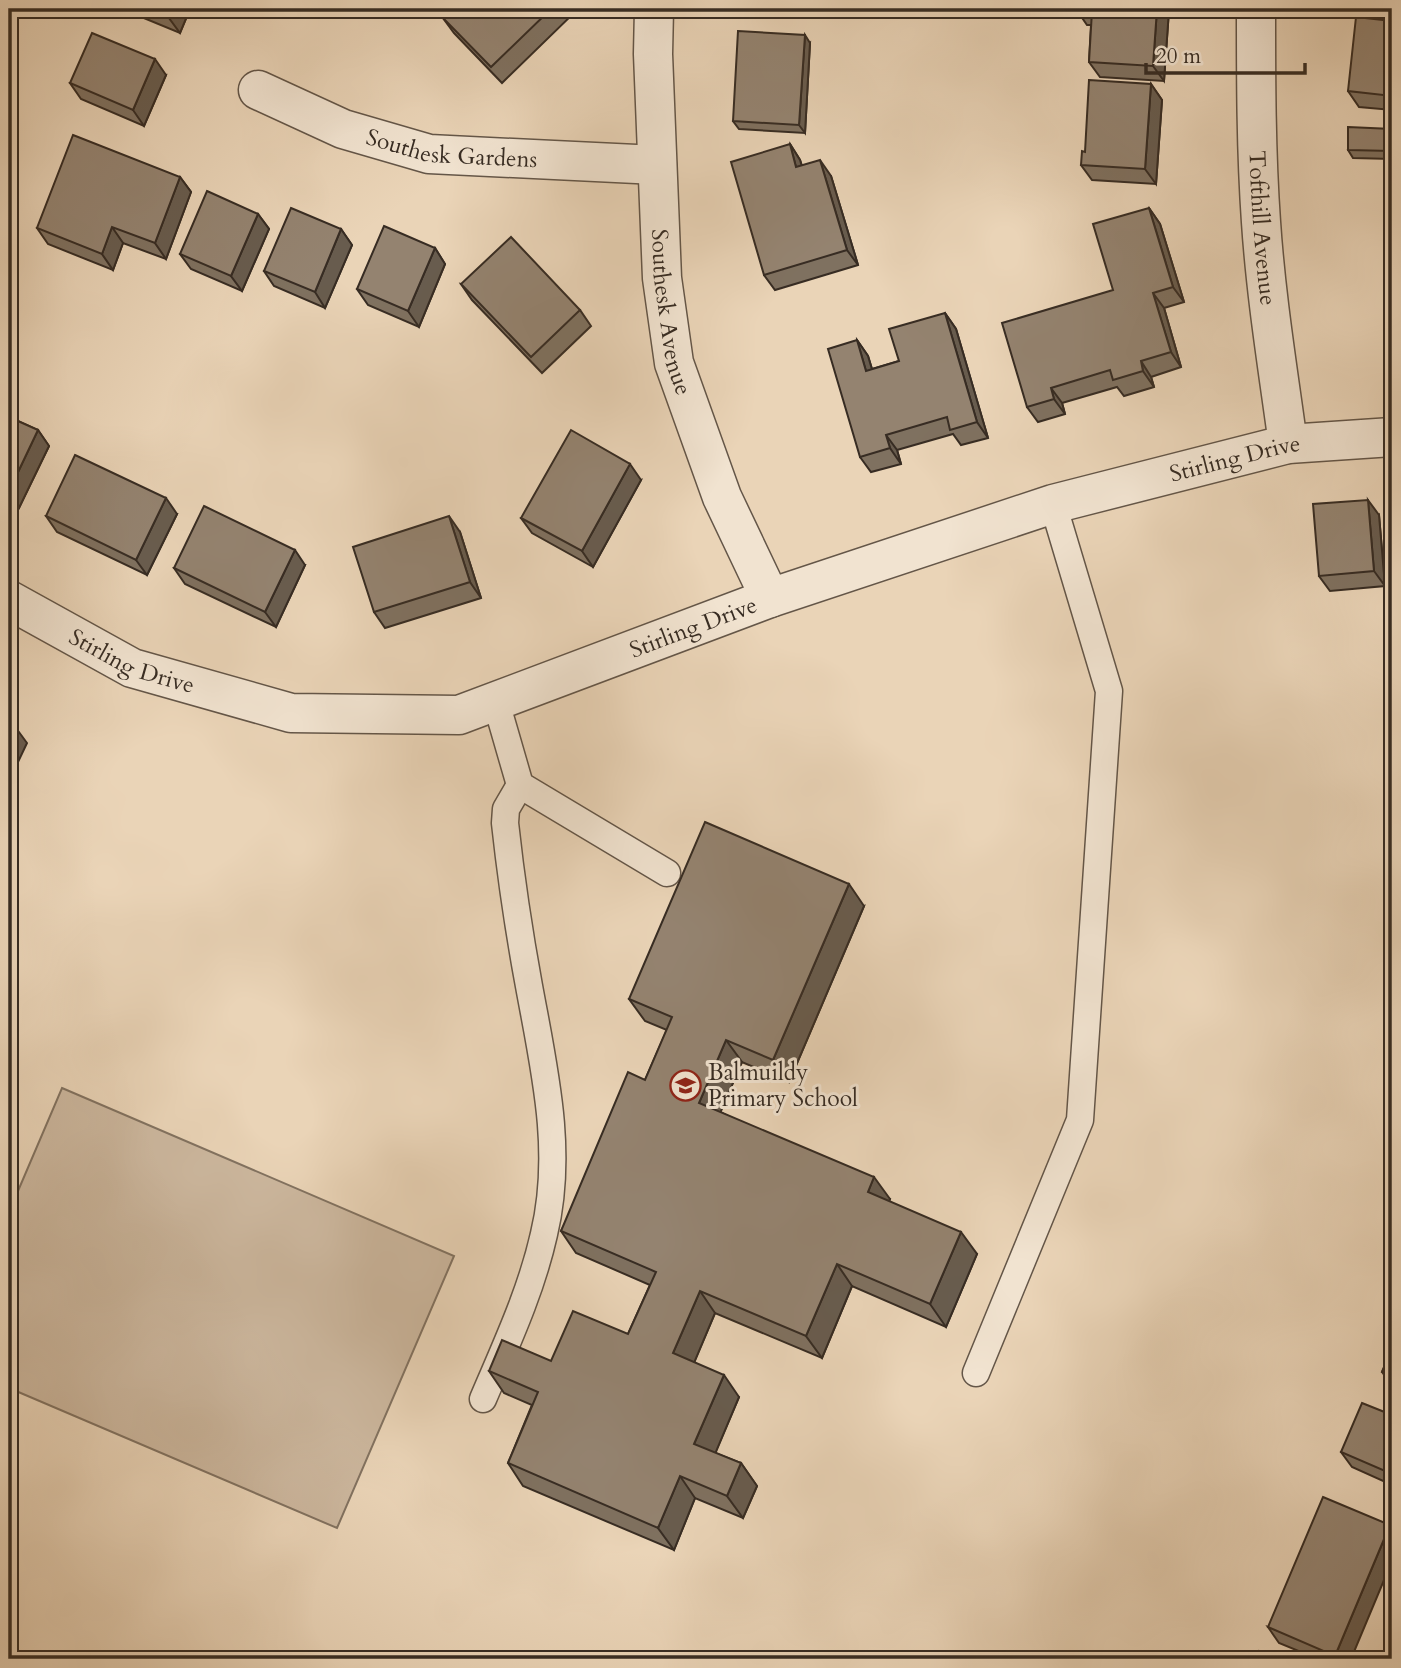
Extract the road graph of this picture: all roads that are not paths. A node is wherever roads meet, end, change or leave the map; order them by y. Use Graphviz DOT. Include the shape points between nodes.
graph roads {
  1 [pos="654,9"];
  2 [pos="1256,9"];
  3 [pos="258,90"];
  4 [pos="657,165"];
  5 [pos="1392,436"];
  6 [pos="1288,444"];
  7 [pos="1053,504"];
  8 [pos="770,598"];
  9 [pos="9,600"];
  10 [pos="496,702"];
  11 [pos="520,785"];
  12 [pos="667,873"];
  13 [pos="976,1373"];
  14 [pos="483,1399"];
  1 -- 4 [label="street, Southesk Avenue"];
  2 -- 6 [label="street, Tofthill Avenue" via="1261,222"];
  3 -- 4 [label="street, Southesk Gardens" via="343,129 429,154"];
  4 -- 8 [label="street, Southesk Avenue" via="662,278 674,363 722,498"];
  5 -- 6 [label="street, Stirling Drive"];
  6 -- 7 [label="street, Stirling Drive"];
  7 -- 8 [label="street, Stirling Drive"];
  7 -- 13 [label="lane" via="1109,691 1080,1120"];
  8 -- 10 [label="street, Stirling Drive"];
  9 -- 10 [label="street, Stirling Drive" via="132,668 290,713 459,715"];
  10 -- 11 [label="lane"];
  11 -- 12 [label="lane"];
  11 -- 14 [label="lane" via="506,810 505,823 549,1092 552,1161 545,1232 530,1285"];
}
